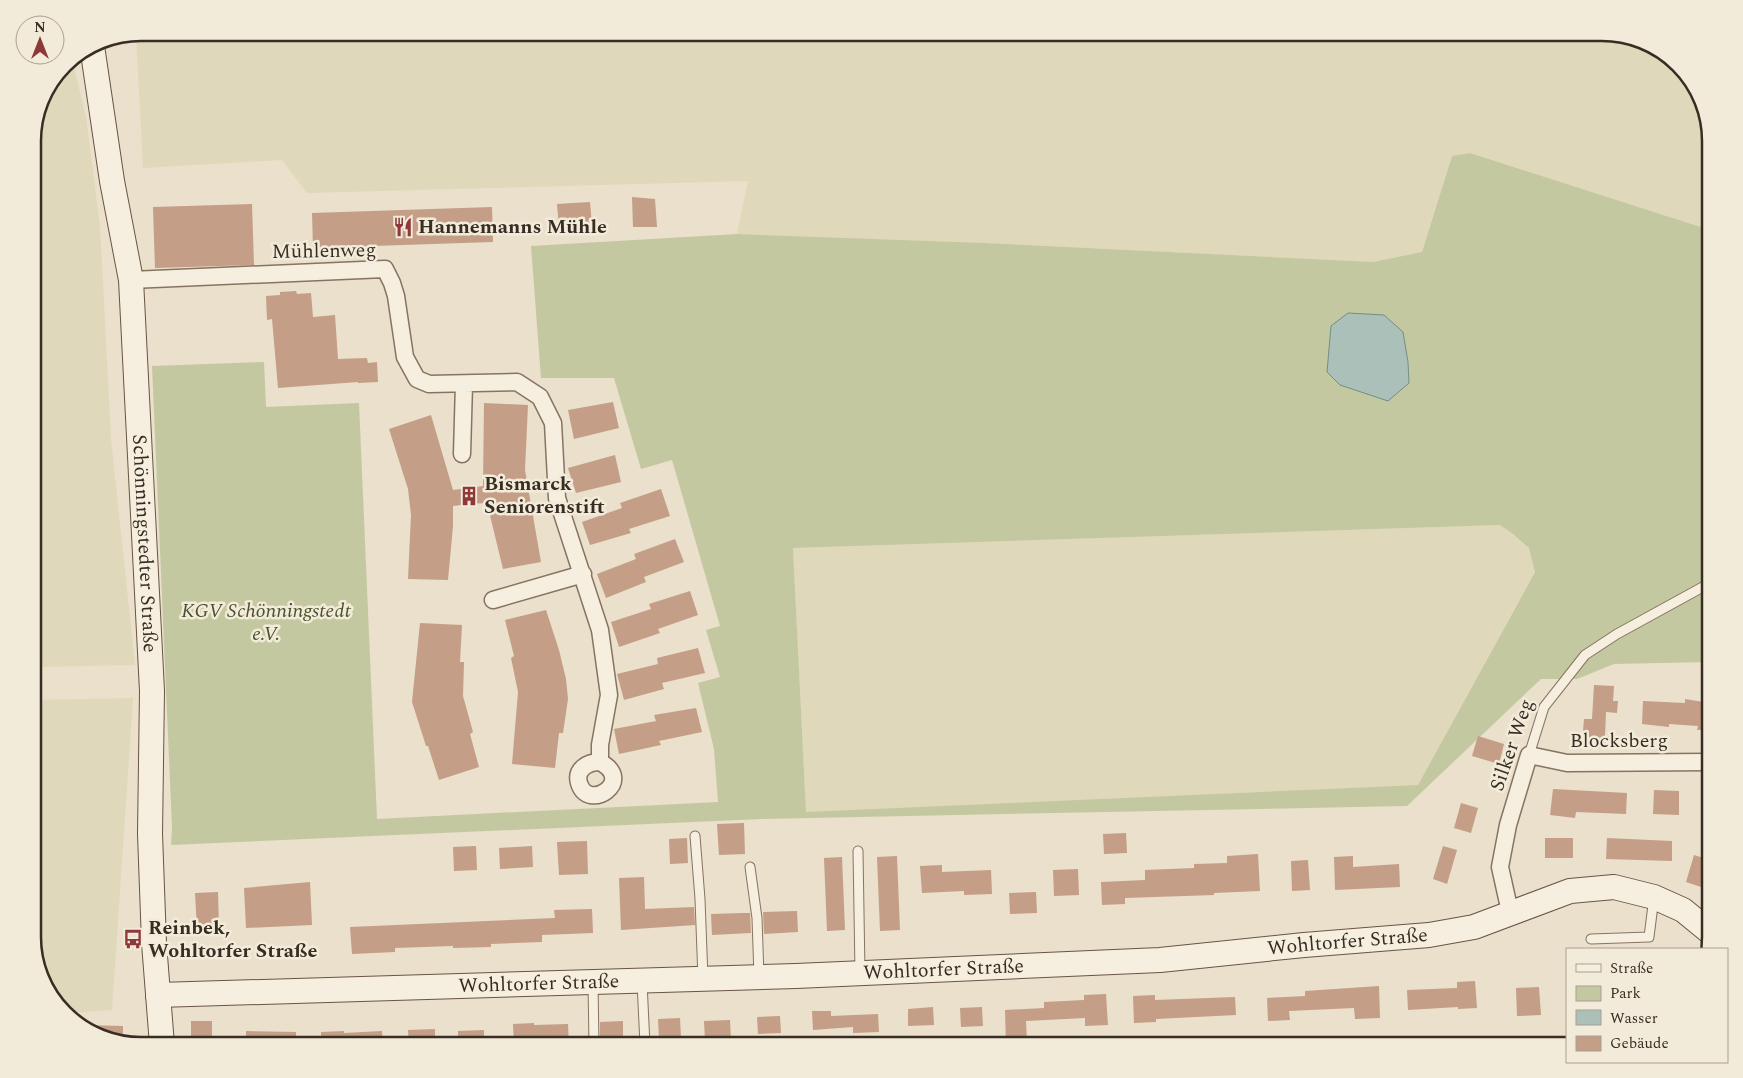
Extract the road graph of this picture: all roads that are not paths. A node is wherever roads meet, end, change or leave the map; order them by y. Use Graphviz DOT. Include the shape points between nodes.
graph roads {
  1 [pos="93,54"];
  2 [pos="131,280"];
  3 [pos="464,384"];
  4 [pos="462,454"];
  5 [pos="582,574"];
  6 [pos="1702,587"];
  7 [pos="492,600"];
  8 [pos="1529,755"];
  9 [pos="600,762"];
  10 [pos="1702,762"];
  11 [pos="695,836"];
  12 [pos="858,851"];
  13 [pos="750,867"];
  14 [pos="1654,897"];
  15 [pos="1510,912"];
  16 [pos="1702,926"];
  17 [pos="1591,938"];
  18 [pos="860,973"];
  19 [pos="759,978"];
  20 [pos="703,979"];
  21 [pos="642,981"];
  22 [pos="593,983"];
  23 [pos="158,995"];
  24 [pos="161,1037"];
  25 [pos="594,1037"];
  26 [pos="645,1037"];
  1 -- 2 [label="street, Schönningstedter Straße"];
  2 -- 3 [label="street, Mühlenweg" via="385,269 396,296 405,357 417,379 429,384"];
  2 -- 23 [label="street, Schönningstedter Straße" via="152,691 150,834"];
  3 -- 4 [label="street"];
  3 -- 5 [label="street, Mühlenweg" via="517,382 540,396 553,423 557,498"];
  5 -- 7 [label="street"];
  5 -- 9 [label="street, Mühlenweg" via="600,630 609,695"];
  6 -- 8 [label="lane, Silker Weg" via="1585,655 1544,707"];
  8 -- 10 [label="street, Blocksberg" via="1567,763"];
  8 -- 15 [label="street, Silker Weg" via="1508,825 1500,867"];
  11 -- 20 [label="lane"];
  12 -- 18 [label="lane"];
  13 -- 19 [label="lane" via="757,918"];
  14 -- 15 [label="street, Wohltorfer Straße" via="1614,887 1570,891"];
  14 -- 16 [label="street, Wohltorfer Straße" via="1682,910"];
  14 -- 17 [label="lane" via="1649,937"];
  15 -- 18 [label="street, Wohltorfer Straße" via="1474,927 1429,935 1160,960"];
  18 -- 19 [label="street, Wohltorfer Straße"];
  19 -- 20 [label="street, Wohltorfer Straße"];
  20 -- 21 [label="street, Wohltorfer Straße"];
  21 -- 22 [label="street, Wohltorfer Straße"];
  21 -- 26 [label="lane"];
  22 -- 23 [label="street, Wohltorfer Straße"];
  22 -- 25 [label="lane"];
  23 -- 24 [label="street, Schönningstedter Straße"];
}
